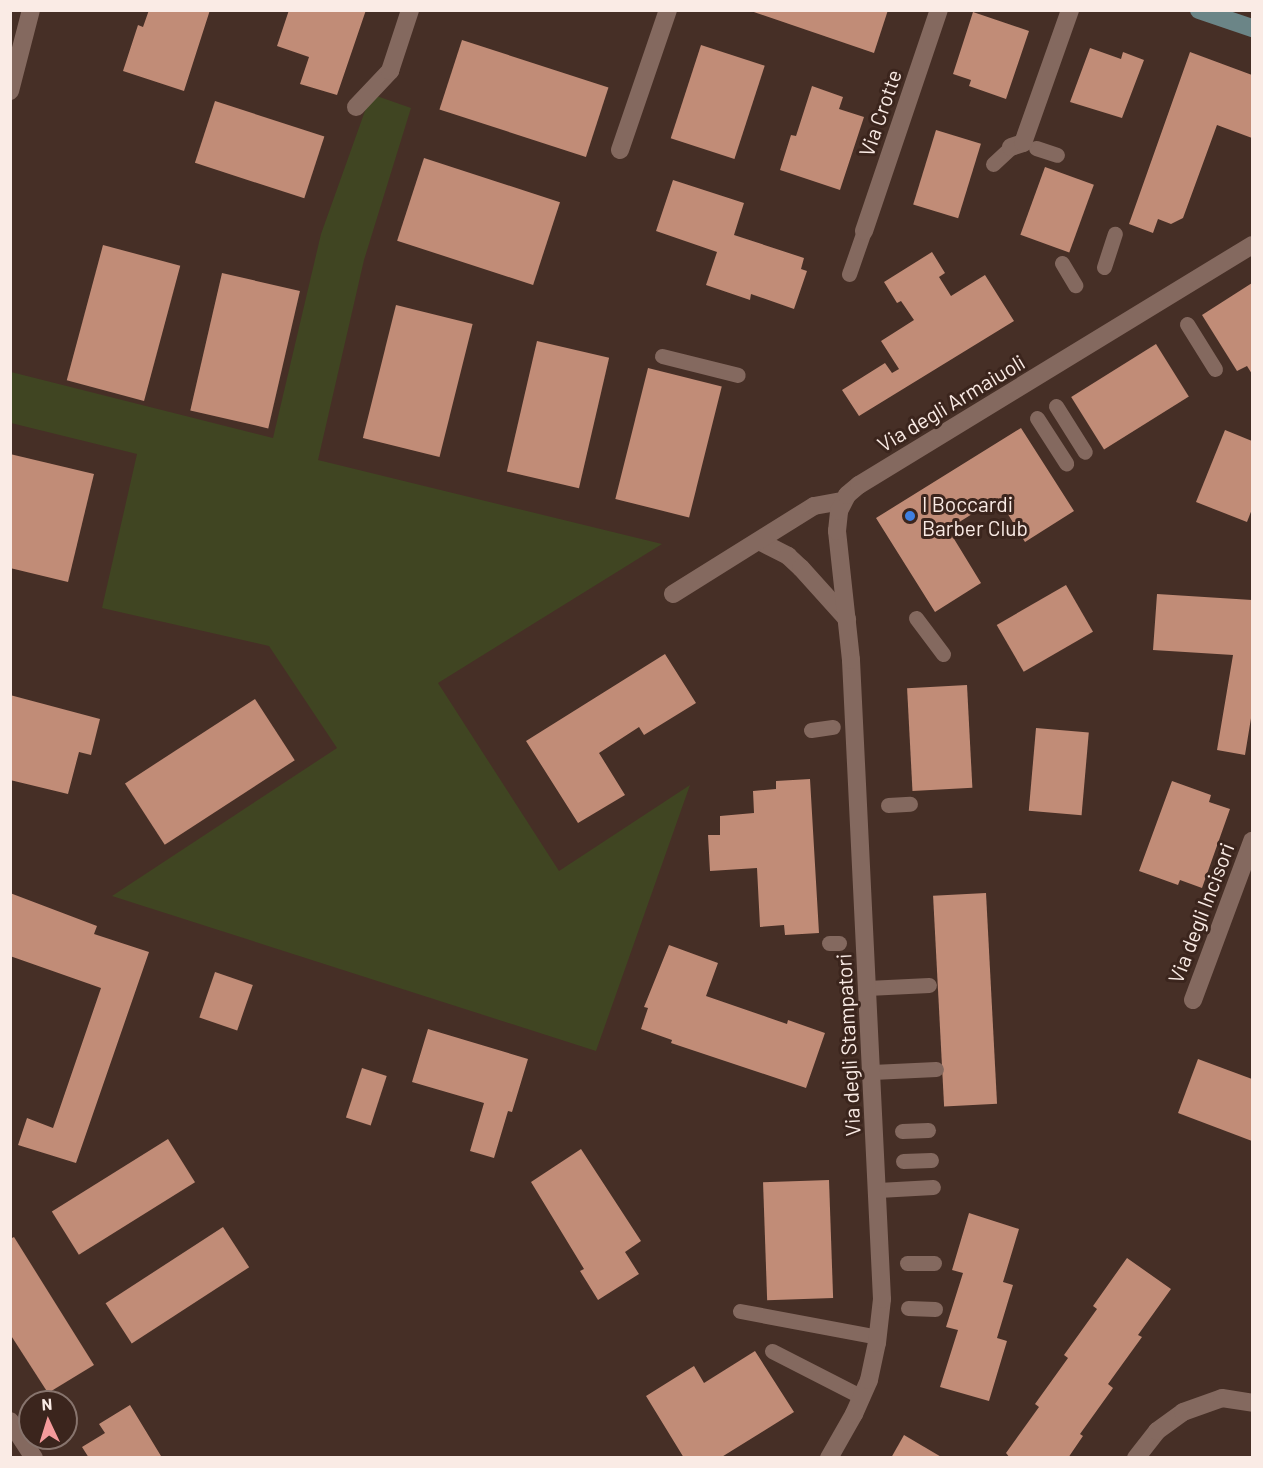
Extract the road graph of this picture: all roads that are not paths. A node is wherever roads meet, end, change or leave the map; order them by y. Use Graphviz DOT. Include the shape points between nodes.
graph roads {
  1 [pos="410,10"];
  2 [pos="668,10"];
  3 [pos="939,10"];
  4 [pos="1070,10"];
  5 [pos="1199,10"];
  6 [pos="25,12"];
  7 [pos="1252,28"];
  8 [pos="12,79"];
  9 [pos="356,107"];
  10 [pos="1023,146"];
  11 [pos="620,150"];
  12 [pos="1058,155"];
  13 [pos="993,164"];
  14 [pos="864,231"];
  15 [pos="1115,234"];
  16 [pos="1252,245"];
  17 [pos="1062,263"];
  18 [pos="1104,267"];
  19 [pos="849,274"];
  20 [pos="1075,285"];
  21 [pos="1187,324"];
  22 [pos="662,356"];
  23 [pos="1215,369"];
  24 [pos="738,375"];
  25 [pos="1056,406"];
  26 [pos="1037,418"];
  27 [pos="1085,452"];
  28 [pos="1066,463"];
  29 [pos="843,501"];
  30 [pos="759,541"];
  31 [pos="673,594"];
  32 [pos="916,618"];
  33 [pos="846,619"];
  34 [pos="943,654"];
  35 [pos="833,727"];
  36 [pos="811,730"];
  37 [pos="910,804"];
  38 [pos="888,805"];
  39 [pos="1252,841"];
  40 [pos="930,985"];
  41 [pos="867,988"];
  42 [pos="1192,1000"];
  43 [pos="936,1069"];
  44 [pos="872,1072"];
  45 [pos="928,1130"];
  46 [pos="902,1131"];
  47 [pos="931,1160"];
  48 [pos="903,1161"];
  49 [pos="933,1187"];
  50 [pos="878,1190"];
  51 [pos="907,1263"];
  52 [pos="934,1263"];
  53 [pos="908,1308"];
  54 [pos="935,1309"];
  55 [pos="740,1311"];
  56 [pos="878,1337"];
  57 [pos="772,1351"];
  58 [pos="862,1397"];
  59 [pos="1252,1403"];
  60 [pos="10,1421"];
  61 [pos="34,1458"];
  62 [pos="829,1458"];
  63 [pos="1136,1458"];
  1 -- 9 [label="street" via="390,71"];
  2 -- 11 [label="street"];
  3 -- 14 [label="street, Via Crotte"];
  4 -- 10 [label="street"];
  5 -- 7 [label="street"];
  6 -- 8 [label="street"];
  10 -- 12 [label="lane"];
  10 -- 13 [label="lane"];
  14 -- 19 [label="lane"];
  15 -- 18 [label="lane"];
  16 -- 29 [label="street, Via degli Armaiuoli" via="859,485"];
  17 -- 20 [label="lane"];
  21 -- 23 [label="lane"];
  22 -- 24 [label="lane"];
  25 -- 27 [label="lane"];
  26 -- 28 [label="lane"];
  29 -- 30 [label="street" via="814,506"];
  29 -- 33 [label="street, Via degli Stampatori" via="837,531"];
  30 -- 31 [label="street"];
  30 -- 33 [label="street" via="788,556"];
  32 -- 34 [label="lane"];
  33 -- 41 [label="street, Via degli Stampatori"];
  35 -- 36 [label="lane"];
  37 -- 38 [label="lane"];
  39 -- 42 [label="street, Via degli Incisori"];
  40 -- 41 [label="lane"];
  41 -- 44 [label="street, Via degli Stampatori"];
  43 -- 44 [label="lane"];
  44 -- 50 [label="street, Via degli Stampatori"];
  45 -- 46 [label="lane"];
  47 -- 48 [label="lane"];
  49 -- 50 [label="lane"];
  50 -- 56 [label="street, Via degli Stampatori" via="882,1299"];
  51 -- 52 [label="lane"];
  53 -- 54 [label="lane"];
  55 -- 56 [label="lane"];
  56 -- 58 [label="street, Via degli Stampatori"];
  57 -- 58 [label="lane"];
  58 -- 62 [label="street, Via degli Stampatori"];
  59 -- 63 [label="street" via="1222,1398 1182,1412 1157,1431"];
  60 -- 61 [label="street"];
}
